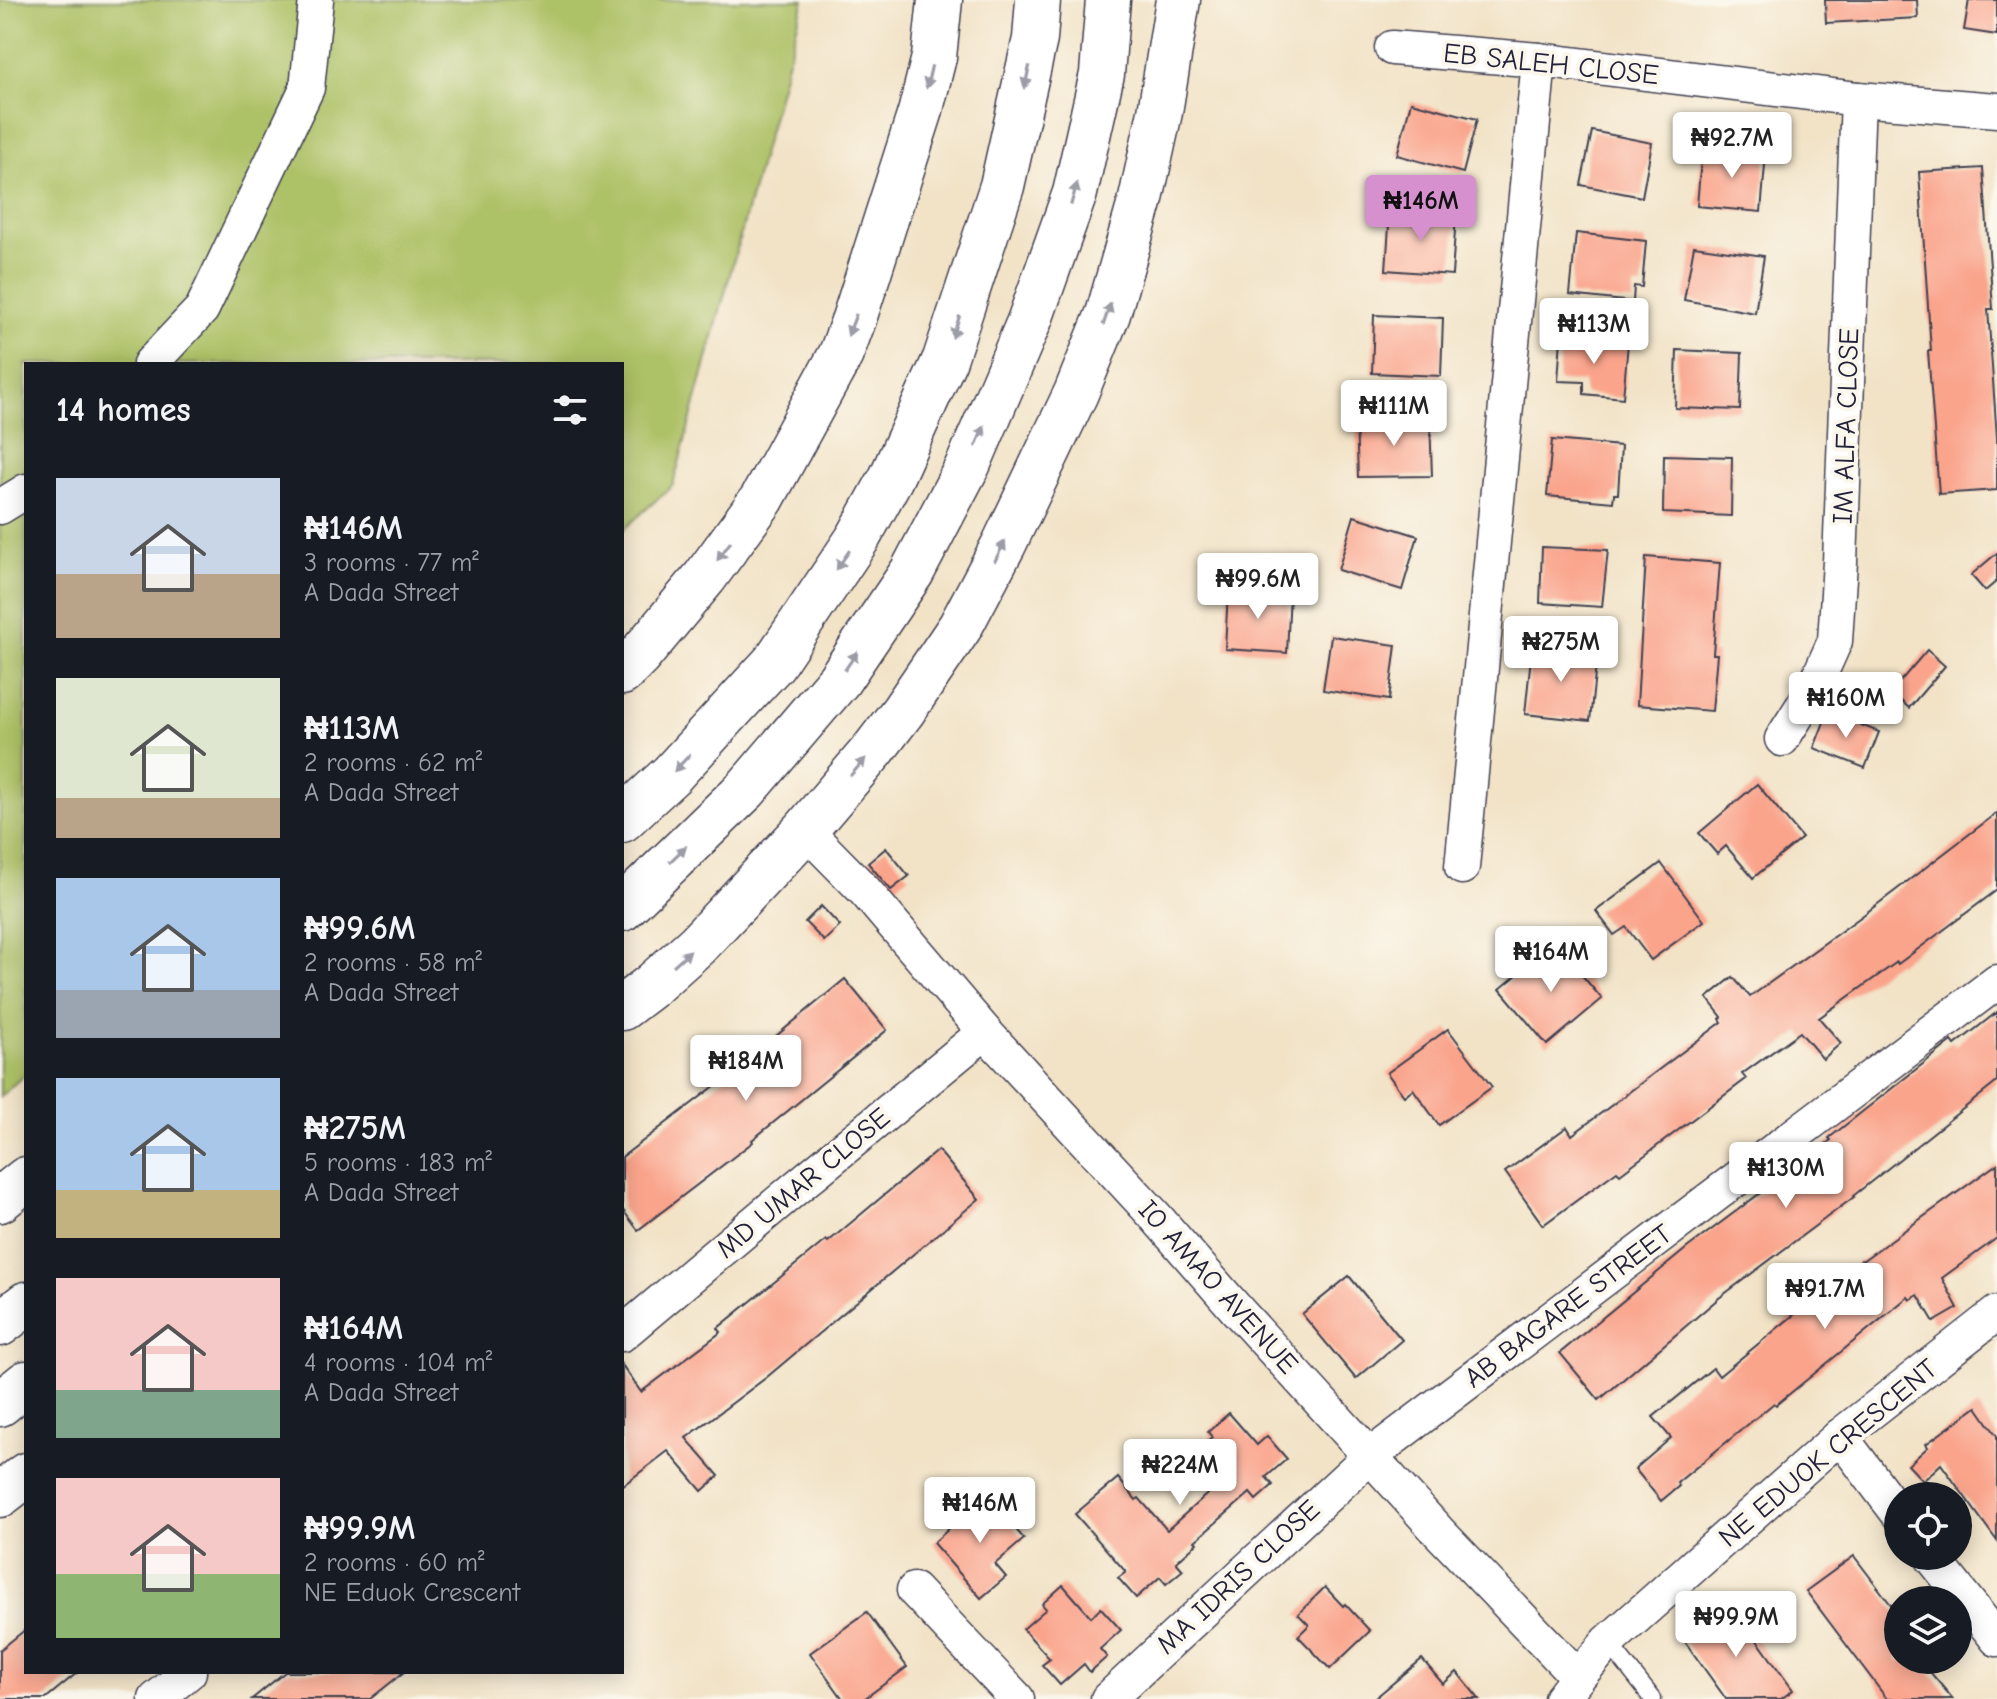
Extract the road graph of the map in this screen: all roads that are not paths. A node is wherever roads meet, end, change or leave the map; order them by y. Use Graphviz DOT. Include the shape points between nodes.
graph roads {
  1 [pos="316,0"];
  2 [pos="940,0"];
  3 [pos="1038,0"];
  4 [pos="1108,0"];
  5 [pos="1178,0"];
  6 [pos="1392,48"];
  7 [pos="1539,60"];
  8 [pos="1858,99"];
  9 [pos="1997,110"];
  10 [pos="152,362"];
  11 [pos="24,492"];
  12 [pos="0,507"];
  13 [pos="624,671"];
  14 [pos="1782,739"];
  15 [pos="624,818"];
  16 [pos="805,830"];
  17 [pos="1462,867"];
  18 [pos="624,907"];
  19 [pos="1997,982"];
  20 [pos="624,1006"];
  21 [pos="985,1032"];
  22 [pos="24,1306"];
  23 [pos="1997,1313"];
  24 [pos="0,1324"];
  25 [pos="624,1332"];
  26 [pos="24,1385"];
  27 [pos="0,1404"];
  28 [pos="1840,1436"];
  29 [pos="1370,1456"];
  30 [pos="24,1477"];
  31 [pos="1884,1494"];
  32 [pos="0,1495"];
  33 [pos="1942,1570"];
  34 [pos="914,1590"];
  35 [pos="1997,1639"];
  36 [pos="1608,1642"];
  37 [pos="187,1674"];
  38 [pos="1569,1688"];
  39 [pos="156,1699"];
  40 [pos="1017,1699"];
  41 [pos="1108,1699"];
  42 [pos="1653,1699"];
  1 -- 10 [label="street" via="307,88 202,309"];
  2 -- 13 [label="highway, one-way" via="934,57 920,113 841,354 762,499 705,577"];
  3 -- 15 [label="highway, one-way" via="1035,39 1002,186 945,359 891,478 858,538 774,663"];
  18 -- 4 [label="highway, one-way" via="746,789 839,680 912,572 968,465 1029,322 1075,193 1102,74"];
  16 -- 5 [label="highway, one-way" via="874,749 960,627 1076,393 1108,314 1141,199"];
  6 -- 7 [label="street, EB SALEH CLOSE"];
  7 -- 8 [label="street, EB SALEH CLOSE"];
  7 -- 17 [label="street"];
  8 -- 9 [label="street, EB SALEH CLOSE"];
  8 -- 14 [label="street, IM ALFA CLOSE" via="1835,641"];
  11 -- 12 [label="street"];
  20 -- 16 [label="highway, one-way" via="697,945"];
  16 -- 21 [label="street, IO AMAO AVENUE" via="865,891"];
  19 -- 29 [label="street, AB BAGARE STREET"];
  21 -- 25 [label="street, MD UMAR CLOSE"];
  21 -- 29 [label="street, IO AMAO AVENUE"];
  22 -- 24 [label="highway"];
  23 -- 28 [label="street, NE EDUOK CRESCENT"];
  26 -- 27 [label="highway"];
  28 -- 31 [label="street"];
  28 -- 36 [label="street, NE EDUOK CRESCENT"];
  29 -- 38 [label="street, IO AMAO AVENUE"];
  29 -- 41 [label="street, MA IDRIS CLOSE"];
  30 -- 32 [label="highway"];
  33 -- 35 [label="street"];
  34 -- 40 [label="street"];
  36 -- 38 [label="street, NE EDUOK CRESCENT"];
  36 -- 42 [label="lane"];
  37 -- 39 [label="street"];
}
